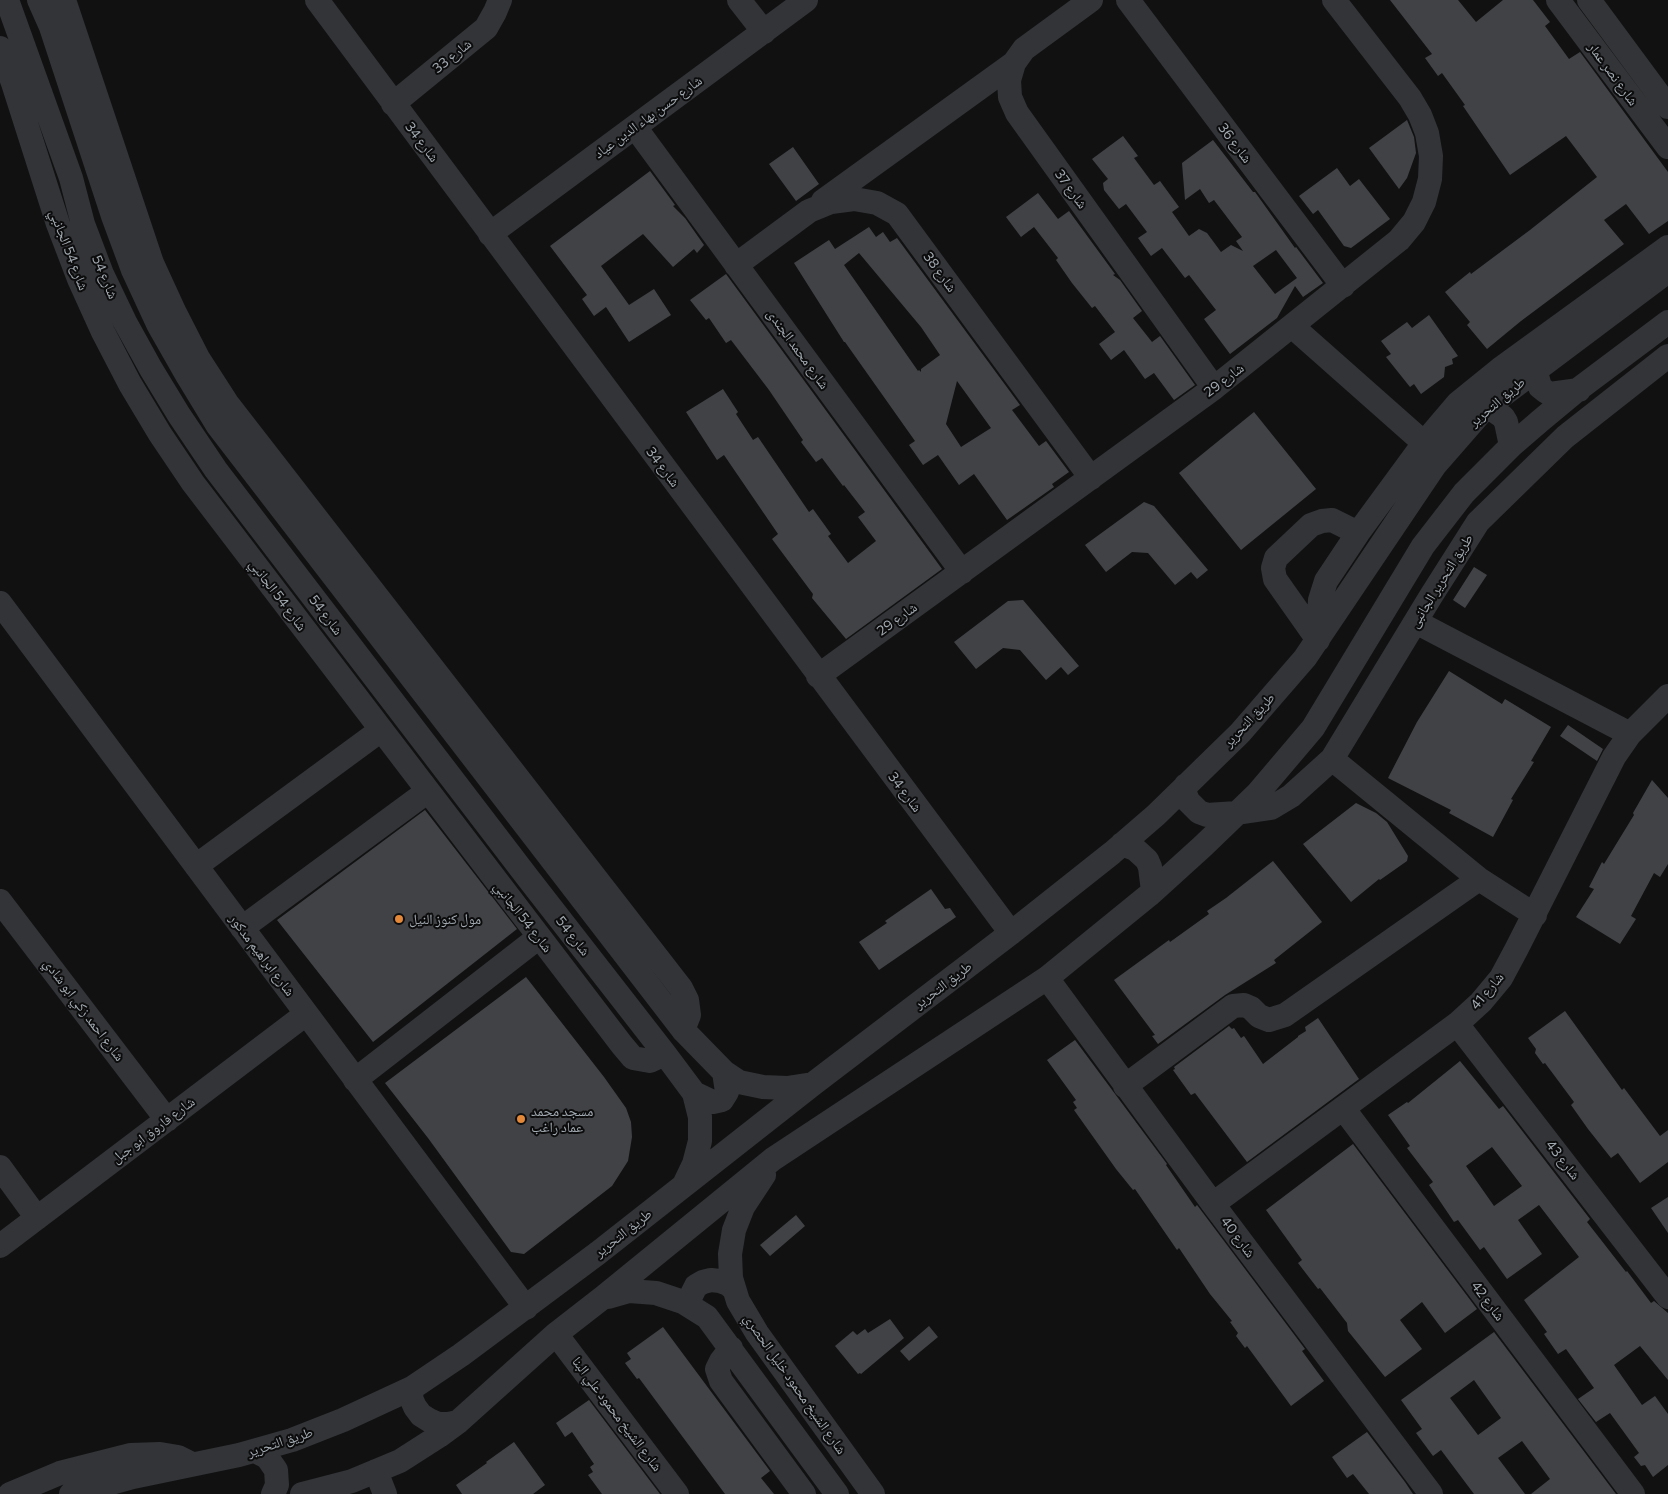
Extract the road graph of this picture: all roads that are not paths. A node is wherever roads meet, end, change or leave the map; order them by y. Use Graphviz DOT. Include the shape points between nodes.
graph roads {
  1 [pos="7,0"];
  2 [pos="40,0"];
  3 [pos="64,0"];
  4 [pos="316,0"];
  5 [pos="500,0"];
  6 [pos="740,0"];
  7 [pos="806,0"];
  8 [pos="1091,0"];
  9 [pos="1128,0"];
  10 [pos="1334,0"];
  11 [pos="1558,0"];
  12 [pos="1589,0"];
  13 [pos="764,32"];
  14 [pos="0,48"];
  15 [pos="1014,63"];
  16 [pos="73,96"];
  17 [pos="393,104"];
  18 [pos="1668,106"];
  19 [pos="45,108"];
  20 [pos="635,126"];
  21 [pos="1668,147"];
  22 [pos="95,163"];
  23 [pos="71,178"];
  24 [pos="810,211"];
  25 [pos="490,234"];
  26 [pos="1668,247"];
  27 [pos="736,264"];
  28 [pos="1668,271"];
  29 [pos="1635,283"];
  30 [pos="1343,286"];
  31 [pos="1668,322"];
  32 [pos="1293,327"];
  33 [pos="1660,363"];
  34 [pos="1542,365"];
  35 [pos="1214,388"];
  36 [pos="1576,392"];
  37 [pos="1483,410"];
  38 [pos="1424,443"];
  39 [pos="1510,446"];
  40 [pos="1091,478"];
  41 [pos="1358,533"];
  42 [pos="1423,546"];
  43 [pos="962,572"];
  44 [pos="1431,596"];
  45 [pos="0,603"];
  46 [pos="1416,622"];
  47 [pos="1318,640"];
  48 [pos="818,676"];
  49 [pos="384,690"];
  50 [pos="1668,697"];
  51 [pos="362,706"];
  52 [pos="381,730"];
  53 [pos="1630,734"];
  54 [pos="1332,759"];
  55 [pos="1186,784"];
  56 [pos="428,791"];
  57 [pos="1237,814"];
  58 [pos="1122,844"];
  59 [pos="196,866"];
  60 [pos="528,878"];
  61 [pos="1479,879"];
  62 [pos="1153,891"];
  63 [pos="506,895"];
  64 [pos="0,900"];
  65 [pos="1535,916"];
  66 [pos="242,928"];
  67 [pos="1011,933"];
  68 [pos="540,937"];
  69 [pos="1047,978"];
  70 [pos="306,1014"];
  71 [pos="1457,1024"];
  72 [pos="683,1030"];
  73 [pos="665,1054"];
  74 [pos="724,1072"];
  75 [pos="355,1080"];
  76 [pos="813,1084"];
  77 [pos="1125,1086"];
  78 [pos="694,1093"];
  79 [pos="1343,1108"];
  80 [pos="167,1120"];
  81 [pos="773,1159"];
  82 [pos="0,1167"];
  83 [pos="684,1186"];
  84 [pos="1213,1204"];
  85 [pos="37,1218"];
  86 [pos="0,1246"];
  87 [pos="734,1289"];
  88 [pos="1668,1297"];
  89 [pos="601,1300"];
  90 [pos="686,1304"];
  91 [pos="526,1308"];
  92 [pos="556,1334"];
  93 [pos="731,1348"];
  94 [pos="412,1388"];
  95 [pos="458,1422"];
  96 [pos="255,1451"];
  97 [pos="193,1465"];
  98 [pos="376,1472"];
  99 [pos="10,1494"];
  100 [pos="71,1494"];
  101 [pos="273,1494"];
  102 [pos="302,1494"];
  103 [pos="385,1494"];
  104 [pos="677,1494"];
  105 [pos="804,1494"];
  106 [pos="836,1494"];
  107 [pos="873,1494"];
  108 [pos="1430,1494"];
  109 [pos="1633,1494"];
  1 -- 19 [label="street, شارع 54"];
  2 -- 16 [label="street, شارع 54"];
  3 -- 72 [label="street" via="152,262 198,358 227,402 681,988 689,1015"];
  4 -- 17 [label="street, شارع 34"];
  5 -- 17 [label="street, شارع 33" via="486,28"];
  6 -- 13 [label="street"];
  7 -- 13 [label="street, شارع حسن بهاء الدين عياد"];
  8 -- 15 [label="street" via="1024,50"];
  9 -- 30 [label="street, شارع 36"];
  10 -- 30 [label="street, شارع 29" via="1410,98 1427,133 1431,156 1430,179 1414,222 1399,240"];
  11 -- 21 [label="street, شارع نصر عمار"];
  12 -- 18 [label="street, شارع نصر عمار"];
  13 -- 20 [label="street, شارع حسن بهاء الدين عياد"];
  14 -- 51 [label="street, شارع 54 الجانبي" via="79,279 130,384 192,483"];
  15 -- 24 [label="street"];
  15 -- 35 [label="street, شارع 37" via="1009,80 1010,97 1018,113"];
  16 -- 19 [label="street" via="69,106 60,112"];
  16 -- 22 [label="street, شارع 54"];
  17 -- 25 [label="street, شارع 34"];
  19 -- 23 [label="street, شارع 54"];
  20 -- 25 [label="street, شارع حسن بهاء الدين عياد"];
  20 -- 27 [label="street, شارع محمد الجندى"];
  22 -- 23 [label="street" via="80,161 73,168"];
  22 -- 72 [label="street, شارع 54" via="133,270 158,324 218,426"];
  23 -- 49 [label="street, شارع 54" via="83,224 102,274 150,369 216,470"];
  24 -- 27 [label="street, شارع 38"];
  24 -- 40 [label="street, شارع 38" via="831,202 854,199 877,203 897,214"];
  25 -- 48 [label="street, شارع 34"];
  26 -- 29 [label="street"];
  27 -- 43 [label="street, شارع محمد الجندى"];
  28 -- 29 [label="street, طريق التحرير"];
  29 -- 34 [label="street, طريق التحرير"];
  29 -- 38 [label="street" via="1500,368 1458,403"];
  30 -- 32 [label="street, شارع 29"];
  31 -- 36 [label="street"];
  32 -- 35 [label="street, شارع 29"];
  32 -- 38 [label="street"];
  33 -- 36 [label="street"];
  33 -- 44 [label="street, طريق التحرير الجانبى" via="1565,437 1478,522"];
  34 -- 36 [label="street" via="1537,376 1540,387 1545,391 1550,394"];
  34 -- 37 [label="street, طريق التحرير"];
  35 -- 40 [label="street, شارع 29"];
  36 -- 39 [label="street"];
  37 -- 39 [label="street" via="1493,410 1503,417"];
  37 -- 47 [label="street, طريق التحرير" via="1434,465"];
  38 -- 41 [label="street"];
  39 -- 42 [label="street" via="1464,493"];
  40 -- 43 [label="street, شارع 29"];
  41 -- 47 [label="street" via="1322,591"];
  41 -- 47 [label="street" via="1332,520 1322,521 1311,525 1276,558 1273,568 1275,579"];
  42 -- 44 [label="street"];
  42 -- 57 [label="street" via="1313,728"];
  43 -- 48 [label="street, شارع 29"];
  44 -- 46 [label="street, طريق التحرير الجانبى"];
  45 -- 59 [label="street, شارع ابراهيم مدكور"];
  46 -- 53 [label="street"];
  46 -- 54 [label="street, طريق التحرير الجانبى"];
  47 -- 55 [label="street, طريق التحرير" via="1240,733"];
  48 -- 67 [label="street, شارع 34"];
  49 -- 51 [label="street"];
  49 -- 60 [label="street, شارع 54"];
  50 -- 53 [label="street, شارع 41"];
  51 -- 52 [label="street, شارع 54 الجانبي"];
  52 -- 56 [label="street, شارع 54 الجانبي"];
  52 -- 59 [label="street"];
  53 -- 65 [label="street, شارع 41" via="1614,757"];
  54 -- 57 [label="street, طريق التحرير الجانبى" via="1278,805"];
  54 -- 61 [label="street"];
  55 -- 57 [label="street, طريق التحرير الجانبى" via="1184,793 1199,812 1207,815"];
  55 -- 58 [label="street, طريق التحرير"];
  56 -- 63 [label="street, شارع 54 الجانبي"];
  56 -- 66 [label="street"];
  57 -- 62 [label="street"];
  58 -- 62 [label="street" via="1135,849 1147,860"];
  58 -- 67 [label="street, طريق التحرير"];
  59 -- 66 [label="street, شارع ابراهيم مدكور"];
  60 -- 63 [label="street"];
  60 -- 73 [label="street, شارع 54"];
  61 -- 65 [label="street"];
  61 -- 77 [label="street" via="1286,1015 1269,1020 1244,1005 1233,1006"];
  62 -- 69 [label="street"];
  63 -- 68 [label="street, شارع 54 الجانبي"];
  64 -- 80 [label="street, شارع احمد زكي ابو شادي"];
  65 -- 71 [label="street, شارع 41" via="1501,978"];
  66 -- 70 [label="street, شارع ابراهيم مدكور"];
  67 -- 76 [label="street, طريق التحرير"];
  68 -- 73 [label="street, شارع 54 الجانبي" via="633,1058 650,1061"];
  68 -- 75 [label="street"];
  69 -- 77 [label="street, شارع 40"];
  69 -- 81 [label="street"];
  70 -- 75 [label="street, شارع ابراهيم مدكور"];
  70 -- 80 [label="street, شارع فاروق ابو جبل"];
  71 -- 79 [label="street, شارع 41"];
  71 -- 88 [label="street, شارع 43"];
  72 -- 74 [label="street, شارع 54"];
  73 -- 78 [label="street, شارع 54"];
  74 -- 76 [label="street, شارع 54" via="739,1082 763,1087"];
  74 -- 78 [label="street" via="726,1092 722,1100 713,1102"];
  75 -- 91 [label="street, شارع ابراهيم مدكور"];
  76 -- 83 [label="street, طريق التحرير"];
  77 -- 84 [label="street, شارع 40"];
  78 -- 83 [label="street, شارع 54" via="700,1117 700,1141"];
  79 -- 84 [label="street, شارع 41"];
  79 -- 109 [label="street, شارع 42"];
  80 -- 85 [label="street, شارع فاروق ابو جبل"];
  81 -- 87 [label="street, شارع الشيخ محمود خليل الحصري" via="743,1207 734,1230 730,1254"];
  81 -- 89 [label="street"];
  82 -- 85 [label="street"];
  83 -- 91 [label="street, طريق التحرير"];
  84 -- 108 [label="street, شارع 40"];
  85 -- 86 [label="street, شارع فاروق ابو جبل"];
  87 -- 90 [label="street" via="720,1281 703,1282 696,1286"];
  87 -- 107 [label="street, شارع الشيخ محمود خليل الحصري" via="757,1333"];
  89 -- 90 [label="street" via="629,1291 656,1293"];
  89 -- 92 [label="street"];
  90 -- 93 [label="street" via="707,1317"];
  91 -- 94 [label="street, طريق التحرير"];
  92 -- 95 [label="street"];
  92 -- 104 [label="street, شارع الشيخ محمود علي البنا"];
  93 -- 105 [label="street" via="717,1369 721,1381"];
  93 -- 106 [label="street"];
  94 -- 95 [label="street" via="411,1398 421,1415 438,1424"];
  94 -- 96 [label="street, طريق التحرير" via="343,1420"];
  95 -- 98 [label="street" via="420,1449"];
  96 -- 97 [label="street, طريق التحرير"];
  96 -- 101 [label="street" via="267,1457 276,1470 277,1485"];
  97 -- 99 [label="street" via="178,1457 160,1454 131,1455 60,1473"];
  97 -- 100 [label="street, طريق التحرير"];
  98 -- 102 [label="street"];
  98 -- 103 [label="street"];
}
